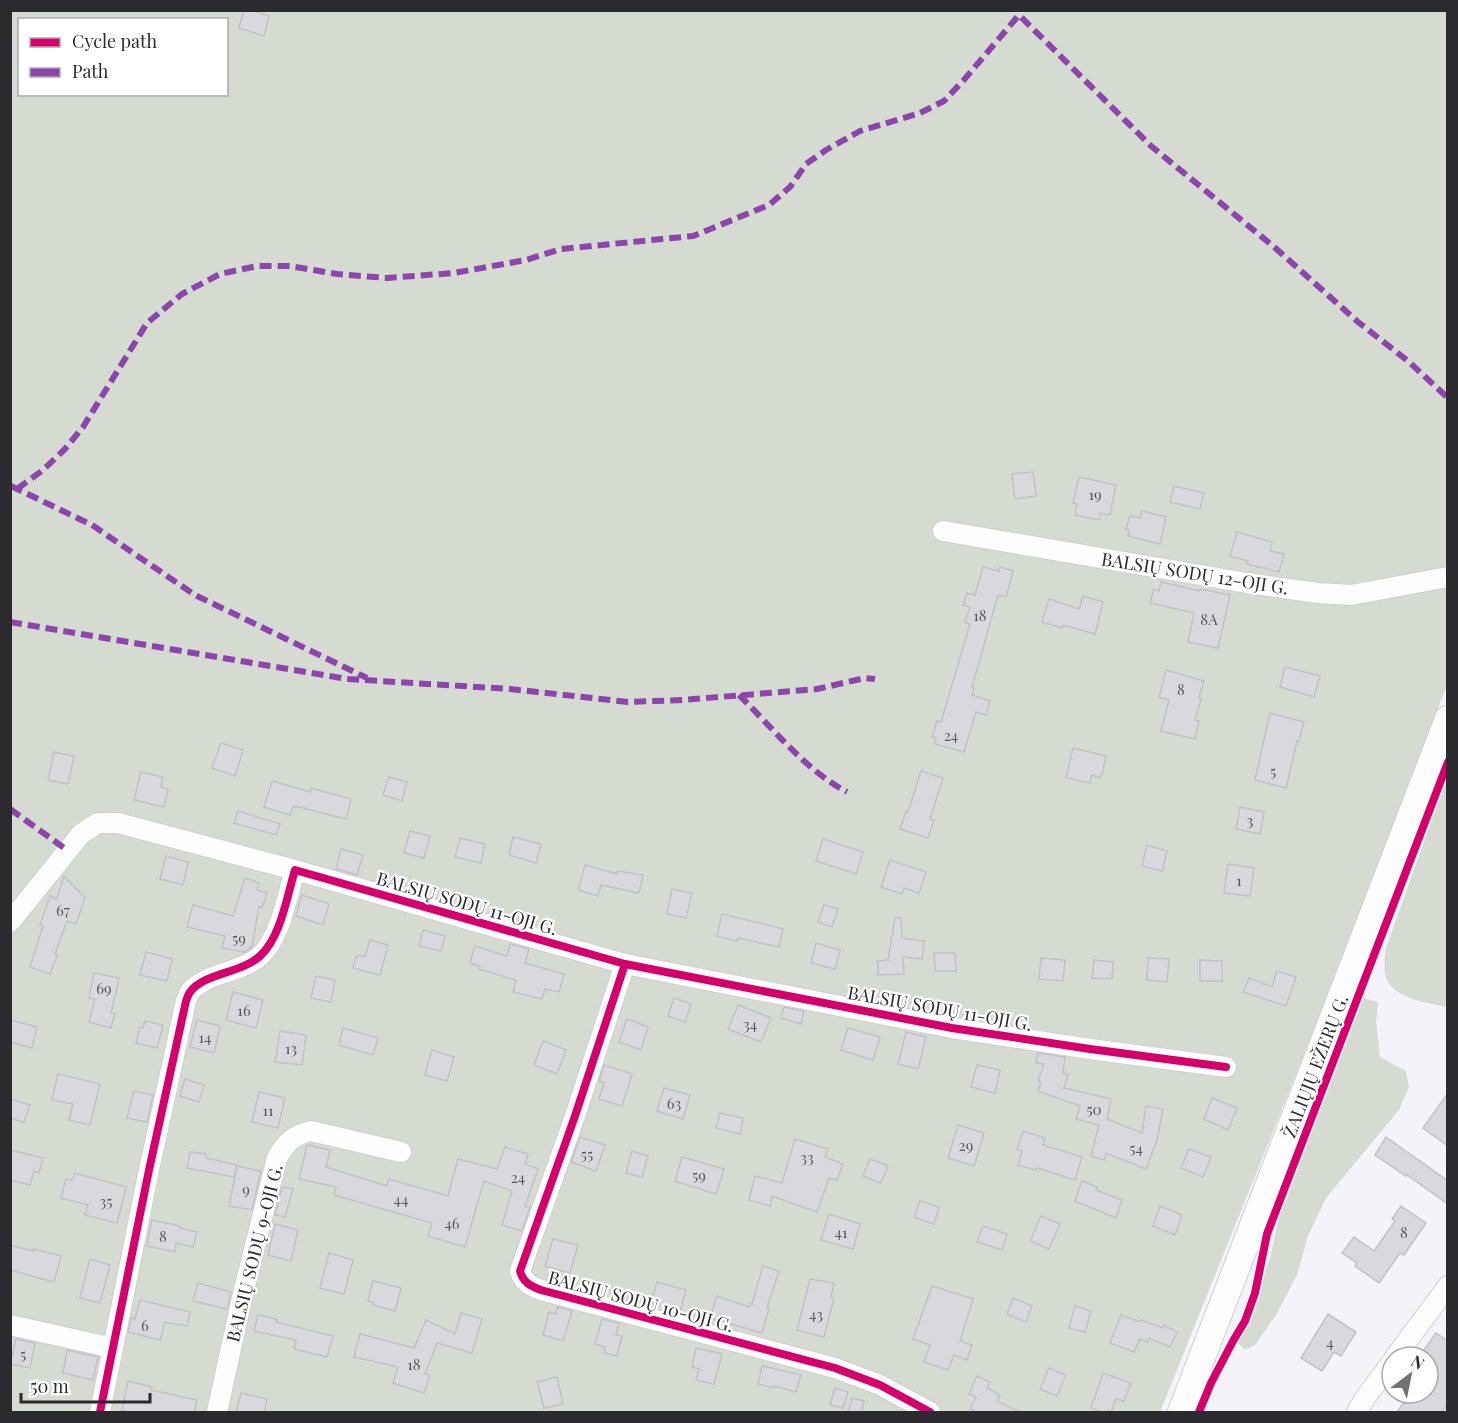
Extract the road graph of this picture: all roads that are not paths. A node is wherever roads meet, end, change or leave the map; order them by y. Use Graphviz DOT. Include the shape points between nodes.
graph roads {
  1 [pos="943,531"];
  2 [pos="1448,577"];
  3 [pos="1448,719"];
  4 [pos="295,870"];
  5 [pos="10,922"];
  6 [pos="625,964"];
  7 [pos="1226,1067"];
  8 [pos="401,1152"];
  9 [pos="1448,1286"];
  10 [pos="10,1324"];
  11 [pos="1404,1345"];
  12 [pos="113,1348"];
  13 [pos="1380,1378"];
  14 [pos="100,1413"];
  15 [pos="216,1413"];
  16 [pos="930,1413"];
  17 [pos="1181,1413"];
  18 [pos="1357,1413"];
  1 -- 2 [label="street, BALSIŲ SODŲ 12-OJI G." via="1318,593 1351,595"];
  3 -- 17 [label="main road, ŽALIŲJŲ EŽERŲ G."];
  4 -- 5 [label="street, BALSIŲ SODŲ 11-OJI G." via="118,823 98,823 81,834"];
  4 -- 6 [label="street, BALSIŲ SODŲ 11-OJI G."];
  4 -- 12 [label="street" via="279,925 260,956 204,982 190,991 186,1000"];
  6 -- 7 [label="street, BALSIŲ SODŲ 11-OJI G." via="952,1028"];
  6 -- 16 [label="street, BALSIŲ SODŲ 10-OJI G." via="520,1271 522,1277 541,1290 835,1368"];
  8 -- 15 [label="street, BALSIŲ SODŲ 9-OJI G." via="311,1131 301,1133 282,1148 271,1179"];
  9 -- 11 [label="street"];
  10 -- 12 [label="street"];
  12 -- 14 [label="street"];
  13 -- 18 [label="street"];
}
